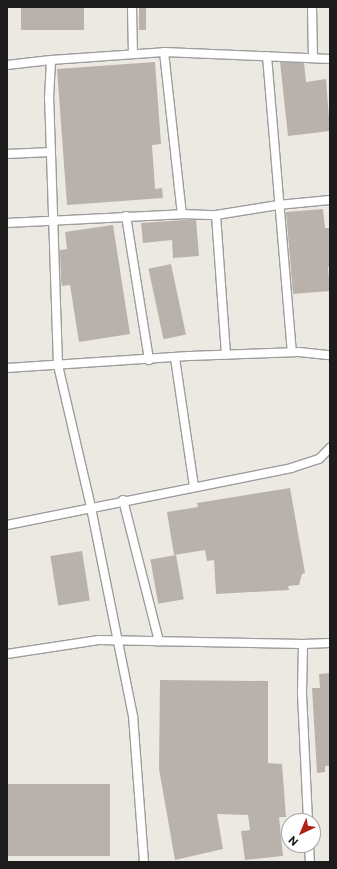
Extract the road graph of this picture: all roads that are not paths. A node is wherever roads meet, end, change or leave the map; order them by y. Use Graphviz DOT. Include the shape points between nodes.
graph roads {
  1 [pos="132,7"];
  2 [pos="312,7"];
  3 [pos="164,52"];
  4 [pos="133,54"];
  5 [pos="267,56"];
  6 [pos="313,58"];
  7 [pos="330,59"];
  8 [pos="51,60"];
  9 [pos="7,65"];
  10 [pos="51,152"];
  11 [pos="7,154"];
  12 [pos="330,200"];
  13 [pos="278,205"];
  14 [pos="182,214"];
  15 [pos="216,215"];
  16 [pos="126,216"];
  17 [pos="54,220"];
  18 [pos="7,223"];
  19 [pos="292,352"];
  20 [pos="226,355"];
  21 [pos="330,355"];
  22 [pos="175,358"];
  23 [pos="149,360"];
  24 [pos="58,365"];
  25 [pos="7,368"];
  26 [pos="330,448"];
  27 [pos="194,487"];
  28 [pos="123,500"];
  29 [pos="91,507"];
  30 [pos="7,525"];
  31 [pos="119,640"];
  32 [pos="159,641"];
  33 [pos="330,643"];
  34 [pos="303,644"];
  35 [pos="7,654"];
  36 [pos="308,813"];
  37 [pos="144,862"];
  1 -- 4 [label="street"];
  2 -- 6 [label="street"];
  3 -- 4 [label="street"];
  3 -- 5 [label="street"];
  3 -- 14 [label="street"];
  4 -- 8 [label="street"];
  5 -- 6 [label="street"];
  5 -- 13 [label="street"];
  6 -- 7 [label="street"];
  8 -- 9 [label="street"];
  8 -- 10 [label="street"];
  10 -- 11 [label="street"];
  10 -- 17 [label="street"];
  12 -- 13 [label="street"];
  13 -- 15 [label="street"];
  13 -- 19 [label="street"];
  14 -- 15 [label="street"];
  14 -- 16 [label="street"];
  15 -- 20 [label="street"];
  16 -- 17 [label="street"];
  16 -- 23 [label="street"];
  17 -- 18 [label="street"];
  17 -- 24 [label="street"];
  19 -- 20 [label="street"];
  19 -- 21 [label="street"];
  20 -- 22 [label="street"];
  22 -- 23 [label="street"];
  22 -- 27 [label="street"];
  23 -- 24 [label="street"];
  24 -- 25 [label="street"];
  24 -- 29 [label="street"];
  26 -- 27 [label="street" via="319,459 291,468"];
  27 -- 28 [label="street"];
  28 -- 29 [label="street"];
  28 -- 32 [label="street"];
  29 -- 30 [label="street"];
  29 -- 31 [label="street"];
  31 -- 32 [label="street"];
  31 -- 35 [label="street" via="99,640"];
  31 -- 37 [label="street" via="133,716"];
  32 -- 34 [label="street"];
  33 -- 34 [label="street"];
  34 -- 36 [label="street" via="302,693"];
}
